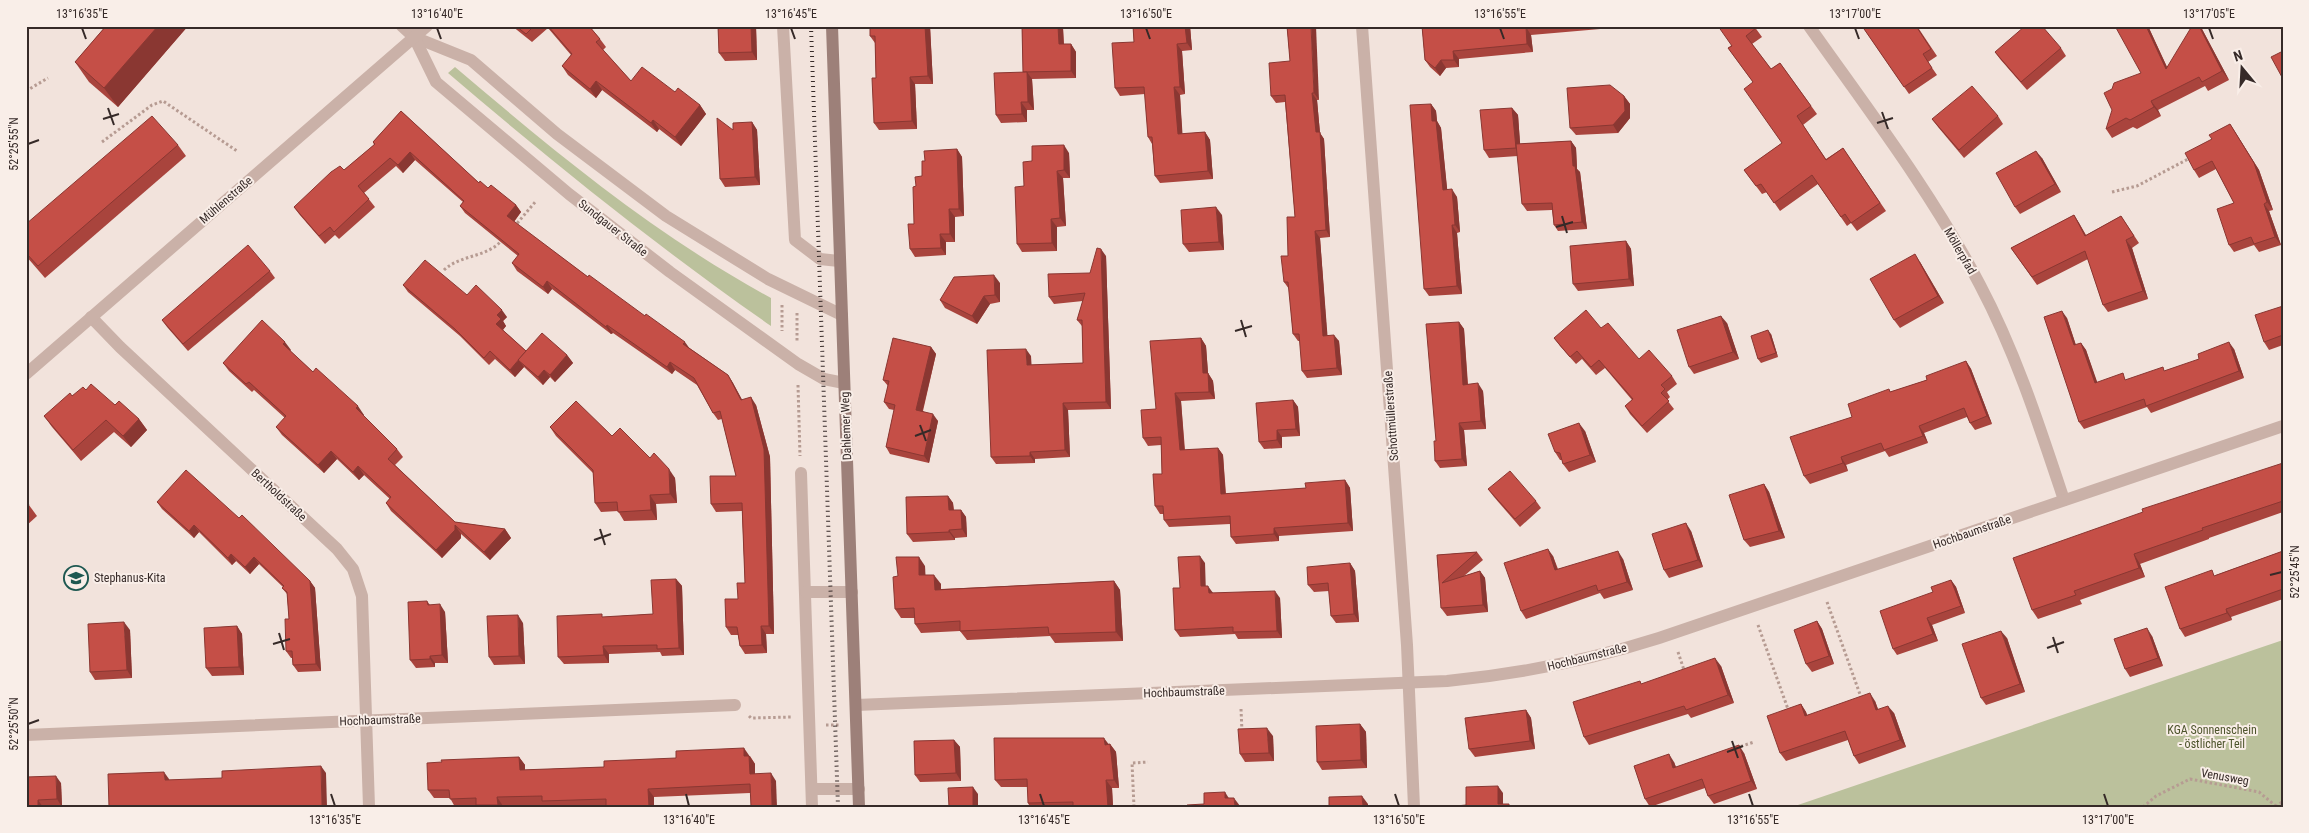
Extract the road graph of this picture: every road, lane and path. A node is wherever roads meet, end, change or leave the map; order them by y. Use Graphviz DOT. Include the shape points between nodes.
graph roads {
  1 [pos="402,26"];
  2 [pos="427,26"];
  3 [pos="783,26"];
  4 [pos="832,26"];
  5 [pos="1362,26"];
  6 [pos="1809,26"];
  7 [pos="414,37"];
  8 [pos="48,78"];
  9 [pos="26,91"];
  10 [pos="102,142"];
  11 [pos="237,151"];
  12 [pos="2194,156"];
  13 [pos="2112,192"];
  14 [pos="536,201"];
  15 [pos="840,261"];
  16 [pos="444,270"];
  17 [pos="796,294"];
  18 [pos="782,304"];
  19 [pos="842,315"];
  20 [pos="91,317"];
  21 [pos="782,334"];
  22 [pos="798,364"];
  23 [pos="26,374"];
  24 [pos="844,383"];
  25 [pos="2283,426"];
  26 [pos="801,472"];
  27 [pos="2064,500"];
  28 [pos="806,592"];
  29 [pos="852,592"];
  30 [pos="1827,602"];
  31 [pos="1758,625"];
  32 [pos="1678,652"];
  33 [pos="1686,675"];
  34 [pos="1409,682"];
  35 [pos="1862,700"];
  36 [pos="734,705"];
  37 [pos="856,706"];
  38 [pos="1241,709"];
  39 [pos="1790,714"];
  40 [pos="810,716"];
  41 [pos="366,721"];
  42 [pos="1242,732"];
  43 [pos="26,735"];
  44 [pos="1754,742"];
  45 [pos="1726,751"];
  46 [pos="1148,762"];
  47 [pos="859,788"];
  48 [pos="812,789"];
  49 [pos="2283,801"];
  50 [pos="369,807"];
  51 [pos="812,807"];
  52 [pos="859,807"];
  53 [pos="1134,807"];
  54 [pos="1414,807"];
  55 [pos="2143,807"];
  56 [pos="2276,807"];
  1 -- 7 [label="street, Sundgauer Straße"];
  2 -- 7 [label="street, Mühlenstraße"];
  3 -- 15 [label="street" via="795,240 820,259"];
  4 -- 15 [label="main road, Dahlemer Weg"];
  5 -- 34 [label="street, Schottmüllerstraße"];
  6 -- 27 [label="street, Möllerpfad" via="1892,141 1980,285 2016,364"];
  7 -- 17 [label="street, Sundgauer Straße" via="471,60 557,134 666,216 724,254"];
  7 -- 20 [label="street, Mühlenstraße"];
  7 -- 22 [label="street, Sundgauer Straße" via="436,82 506,142 619,234"];
  8 -- 9 [label="path"];
  10 -- 11 [label="path" via="162,101"];
  12 -- 13 [label="path" via="2137,186"];
  14 -- 16 [label="path" via="496,247 452,262"];
  15 -- 19 [label="main road, Dahlemer Weg"];
  17 -- 19 [label="street, Sundgauer Straße"];
  17 -- 22 [label="path"];
  18 -- 21 [label="path"];
  19 -- 24 [label="main road, Dahlemer Weg"];
  20 -- 23 [label="street, Mühlenstraße"];
  20 -- 41 [label="street, Bertholdstraße" via="348,561 362,596"];
  22 -- 24 [label="street, Sundgauer Straße" via="824,379"];
  22 -- 26 [label="path"];
  24 -- 29 [label="main road, Dahlemer Weg"];
  25 -- 27 [label="street, Hochbaumstraße"];
  26 -- 28 [label="street"];
  27 -- 34 [label="street, Hochbaumstraße" via="1646,642 1522,672"];
  28 -- 29 [label="street"];
  28 -- 40 [label="street"];
  29 -- 37 [label="main road, Dahlemer Weg"];
  30 -- 35 [label="path"];
  31 -- 39 [label="path"];
  32 -- 33 [label="path"];
  34 -- 37 [label="street, Hochbaumstraße"];
  34 -- 54 [label="street, Schottmüllerstraße"];
  36 -- 40 [label="path" via="751,718"];
  36 -- 41 [label="street, Hochbaumstraße"];
  37 -- 47 [label="main road, Dahlemer Weg"];
  38 -- 42 [label="path"];
  40 -- 48 [label="street"];
  41 -- 43 [label="street, Hochbaumstraße"];
  41 -- 50 [label="street, Bertholdstraße"];
  44 -- 45 [label="path"];
  46 -- 53 [label="path" via="1132,763"];
  47 -- 48 [label="street"];
  47 -- 52 [label="main road, Dahlemer Weg"];
  48 -- 51 [label="street"];
  49 -- 56 [label="path"];
  55 -- 56 [label="path, Venusweg" via="2156,796 2190,779 2259,792"];
}
